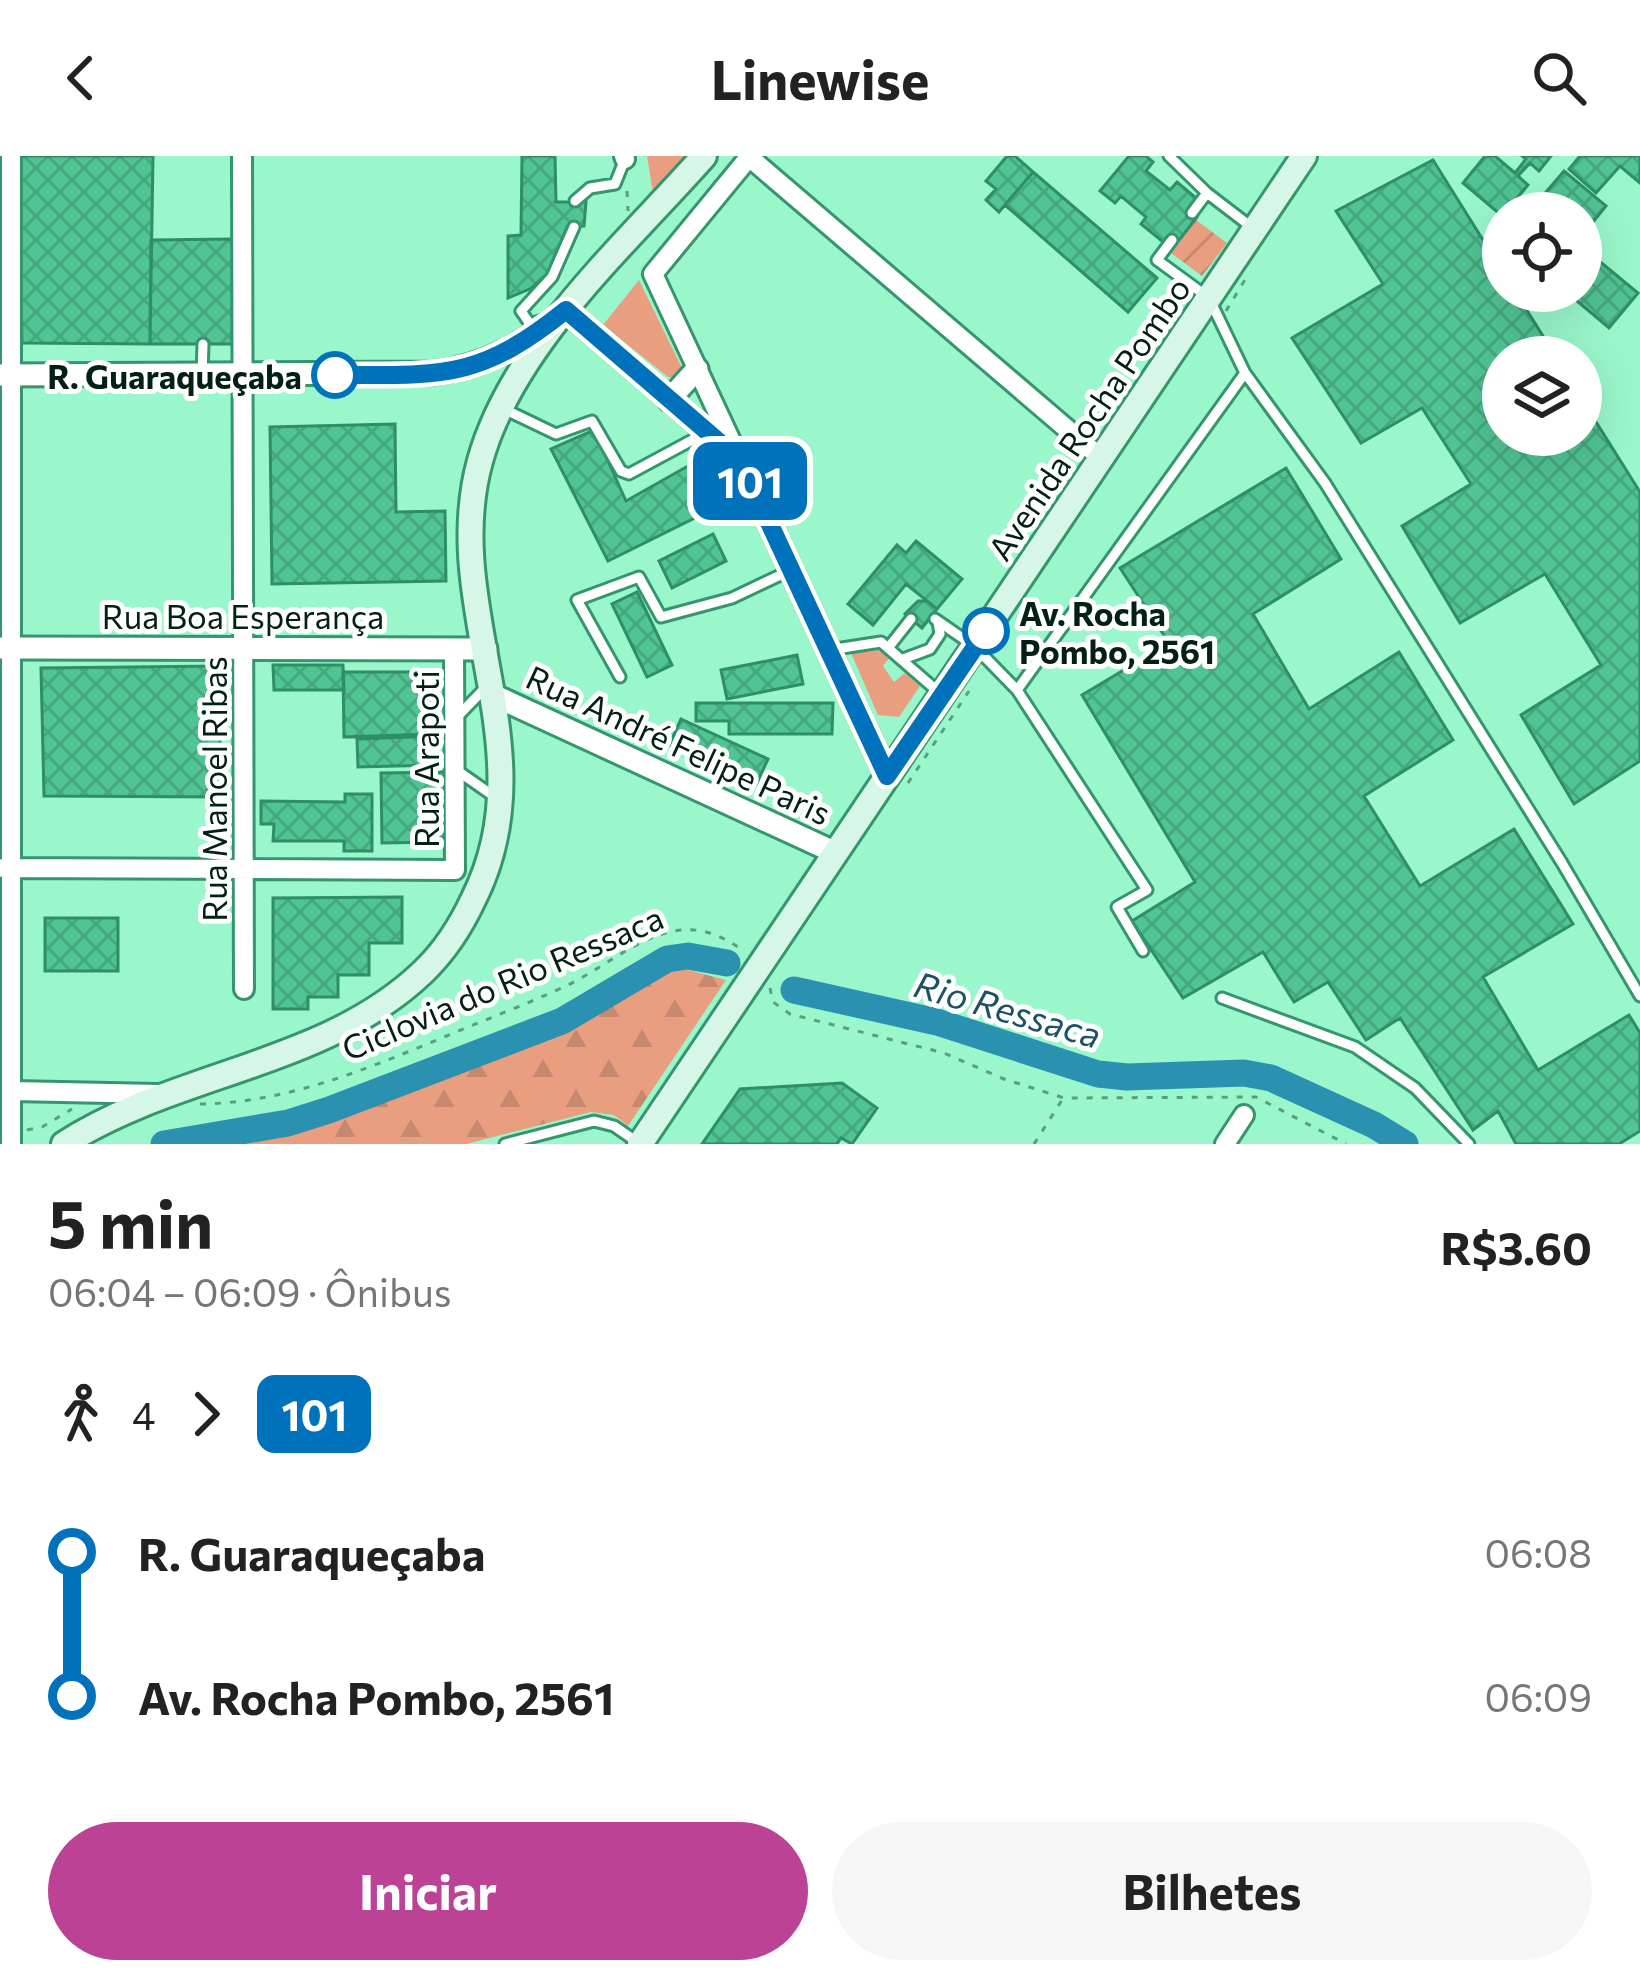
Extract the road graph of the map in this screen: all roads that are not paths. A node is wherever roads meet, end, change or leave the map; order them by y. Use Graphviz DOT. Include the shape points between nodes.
graph roads {
  1 [pos="11,156"];
  2 [pos="242,156"];
  3 [pos="704,156"];
  4 [pos="749,156"];
  5 [pos="1169,156"];
  6 [pos="1304,156"];
  7 [pos="624,158"];
  8 [pos="1207,193"];
  9 [pos="575,201"];
  10 [pos="1192,213"];
  11 [pos="574,227"];
  12 [pos="1254,230"];
  13 [pos="1172,240"];
  14 [pos="1208,298"];
  15 [pos="566,310"];
  16 [pos="203,344"];
  17 [pos="697,369"];
  18 [pos="1245,374"];
  19 [pos="6,375"];
  20 [pos="202,375"];
  21 [pos="243,375"];
  22 [pos="670,400"];
  23 [pos="500,407"];
  24 [pos="707,432"];
  25 [pos="1101,458"];
  26 [pos="740,460"];
  27 [pos="791,570"];
  28 [pos="911,619"];
  29 [pos="974,646"];
  30 [pos="6,648"];
  31 [pos="243,648"];
  32 [pos="888,648"];
  33 [pos="454,649"];
  34 [pos="486,649"];
  35 [pos="829,650"];
  36 [pos="903,659"];
  37 [pos="620,677"];
  38 [pos="493,688"];
  39 [pos="1017,690"];
  40 [pos="942,694"];
  41 [pos="454,719"];
  42 [pos="455,769"];
  43 [pos="887,776"];
  44 [pos="502,802"];
  45 [pos="836,853"];
  46 [pos="6,868"];
  47 [pos="243,869"];
  48 [pos="1143,951"];
  49 [pos="244,989"];
  50 [pos="1640,995"];
  51 [pos="1222,998"];
  52 [pos="6,1011"];
  53 [pos="13,1091"];
  54 [pos="167,1094"];
  55 [pos="1244,1114"];
  56 [pos="12,1138"];
  57 [pos="64,1144"];
  58 [pos="505,1144"];
  59 [pos="640,1144"];
  60 [pos="1225,1144"];
  61 [pos="1469,1144"];
  1 -- 19 [label="street"];
  2 -- 21 [label="street, Rua Manoel Ribas"];
  3 -- 15 [label="main road"];
  4 -- 17 [label="street" via="653,274"];
  4 -- 25 [label="street"];
  5 -- 8 [label="lane"];
  6 -- 12 [label="main road, Avenida Rocha Pombo"];
  7 -- 9 [label="lane" via="615,184 590,188"];
  8 -- 10 [label="lane"];
  8 -- 12 [label="lane"];
  11 -- 15 [label="lane" via="552,277 520,310 530,324"];
  12 -- 14 [label="main road, Avenida Rocha Pombo"];
  13 -- 14 [label="lane" via="1157,260"];
  14 -- 18 [label="lane"];
  14 -- 25 [label="main road, Avenida Rocha Pombo"];
  15 -- 21 [label="street" via="510,352 460,370"];
  15 -- 22 [label="street"];
  15 -- 23 [label="main road"];
  16 -- 20 [label="lane"];
  17 -- 22 [label="street"];
  17 -- 26 [label="street"];
  18 -- 39 [label="lane"];
  18 -- 50 [label="lane" via="1325,483"];
  19 -- 20 [label="street"];
  19 -- 30 [label="street"];
  20 -- 21 [label="street"];
  21 -- 31 [label="street, Rua Manoel Ribas"];
  22 -- 24 [label="street"];
  23 -- 24 [label="lane" via="556,434 592,422 628,474"];
  23 -- 34 [label="main road" via="478,465 470,524"];
  24 -- 26 [label="street"];
  25 -- 29 [label="main road, Avenida Rocha Pombo"];
  26 -- 27 [label="street"];
  27 -- 35 [label="street"];
  27 -- 37 [label="lane" via="759,588 661,617 639,578 577,601"];
  28 -- 32 [label="lane"];
  29 -- 36 [label="lane" via="933,618 940,634 930,649"];
  29 -- 39 [label="lane"];
  29 -- 40 [label="main road, Avenida Rocha Pombo"];
  30 -- 31 [label="street, Rua Boa Esperança"];
  30 -- 46 [label="street"];
  31 -- 33 [label="street, Rua Boa Esperança"];
  31 -- 47 [label="street, Rua Manoel Ribas"];
  32 -- 35 [label="lane" via="881,642"];
  32 -- 36 [label="lane"];
  33 -- 34 [label="street, Rua Boa Esperança"];
  33 -- 41 [label="street, Rua Arapoti"];
  34 -- 38 [label="main road"];
  35 -- 43 [label="street"];
  36 -- 40 [label="lane"];
  38 -- 41 [label="lane"];
  38 -- 44 [label="main road"];
  38 -- 45 [label="street, Rua André Felipe Paris"];
  39 -- 48 [label="lane" via="1147,890 1117,907"];
  40 -- 43 [label="main road, Avenida Rocha Pombo"];
  41 -- 42 [label="street, Rua Arapoti"];
  42 -- 44 [label="lane"];
  42 -- 47 [label="street, Rua Arapoti" via="455,870"];
  43 -- 45 [label="main road, Avenida Rocha Pombo"];
  44 -- 54 [label="main road" via="478,890 420,975 321,1037"];
  45 -- 59 [label="main road, Avenida Rocha Pombo"];
  46 -- 47 [label="street"];
  46 -- 52 [label="street"];
  47 -- 49 [label="street, Rua Manoel Ribas"];
  51 -- 61 [label="lane" via="1355,1048 1415,1088"];
  52 -- 53 [label="street"];
  53 -- 54 [label="street"];
  53 -- 56 [label="street"];
  54 -- 57 [label="main road"];
  55 -- 60 [label="street"];
  58 -- 59 [label="lane" via="594,1121"];
}
